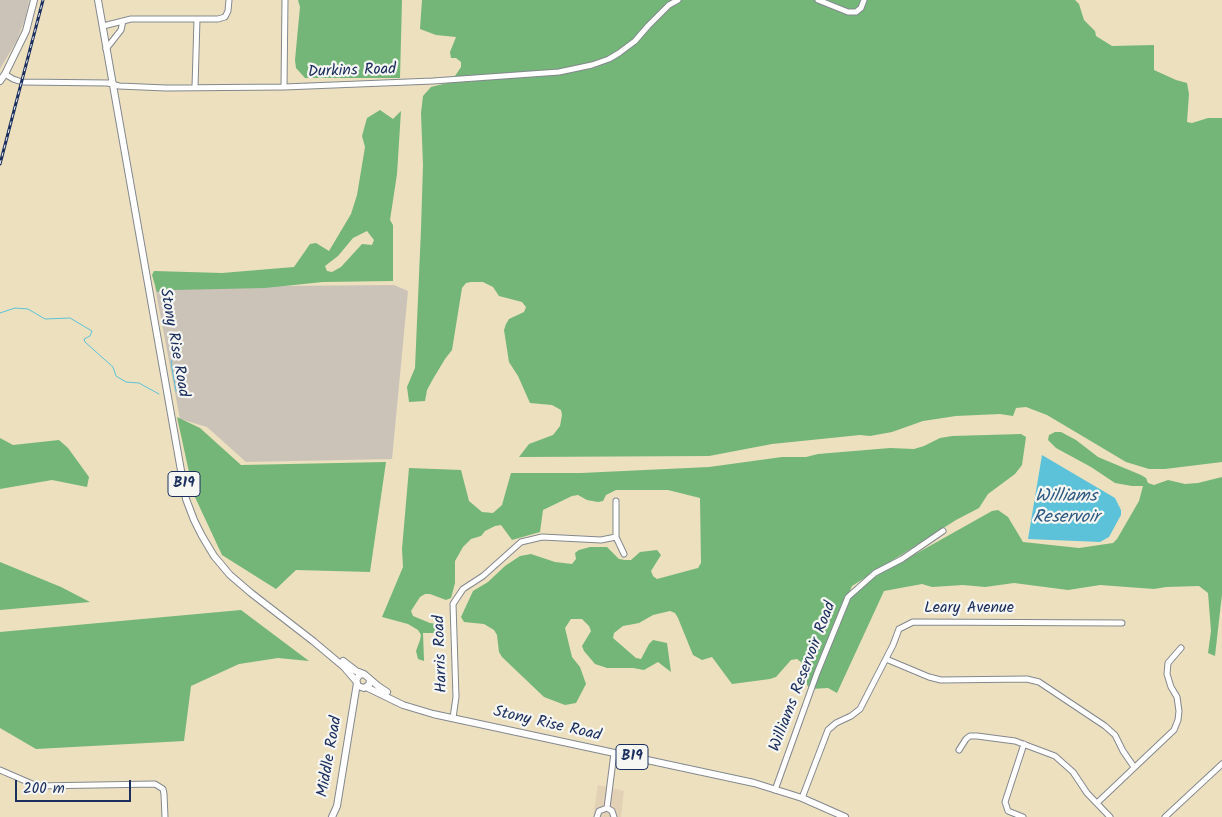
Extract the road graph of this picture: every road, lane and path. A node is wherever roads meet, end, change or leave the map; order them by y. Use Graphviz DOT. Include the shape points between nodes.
graph roads {
  1 [pos="34,0"];
  2 [pos="98,0"];
  3 [pos="229,0"];
  4 [pos="284,0"];
  5 [pos="678,0"];
  6 [pos="818,0"];
  7 [pos="864,0"];
  8 [pos="197,19"];
  9 [pos="123,21"];
  10 [pos="102,26"];
  11 [pos="106,49"];
  12 [pos="5,74"];
  13 [pos="0,81"];
  14 [pos="113,84"];
  15 [pos="195,87"];
  16 [pos="284,87"];
  17 [pos="616,501"];
  18 [pos="942,532"];
  19 [pos="616,537"];
  20 [pos="624,554"];
  21 [pos="1122,623"];
  22 [pos="313,641"];
  23 [pos="1181,648"];
  24 [pos="886,659"];
  25 [pos="364,674"];
  26 [pos="370,680"];
  27 [pos="356,682"];
  28 [pos="365,687"];
  29 [pos="354,701"];
  30 [pos="416,709"];
  31 [pos="453,718"];
  32 [pos="1024,744"];
  33 [pos="959,750"];
  34 [pos="614,754"];
  35 [pos="1222,764"];
  36 [pos="1134,767"];
  37 [pos="0,770"];
  38 [pos="776,790"];
  39 [pos="802,798"];
  40 [pos="1097,803"];
  41 [pos="607,808"];
  42 [pos="164,817"];
  43 [pos="332,817"];
  44 [pos="597,817"];
  45 [pos="614,817"];
  46 [pos="845,817"];
  47 [pos="1023,817"];
  48 [pos="1110,817"];
  49 [pos="1165,817"];
  1 -- 12 [label="main road" via="26,31"];
  2 -- 10 [label="main road, Stony Rise Road / B19"];
  3 -- 8 [label="street" via="225,17"];
  4 -- 16 [label="street"];
  5 -- 16 [label="street, Durkins Road" via="669,5 635,41 609,59 592,65 559,72"];
  6 -- 7 [label="street" via="848,12 856,12"];
  8 -- 9 [label="street" via="136,18"];
  8 -- 15 [label="street"];
  9 -- 10 [label="street"];
  9 -- 11 [label="street" via="121,30"];
  10 -- 11 [label="main road, Stony Rise Road / B19"];
  11 -- 14 [label="main road, Stony Rise Road / B19"];
  12 -- 13 [label="main road"];
  12 -- 14 [label="street, Durkins Road" via="22,82"];
  14 -- 15 [label="street, Durkins Road"];
  14 -- 22 [label="main road, Stony Rise Road / B19" via="186,499 202,536 230,575"];
  15 -- 16 [label="street, Durkins Road"];
  17 -- 19 [label="street"];
  18 -- 38 [label="street, Williams Reservoir Road" via="875,573 848,597 816,673"];
  19 -- 20 [label="street"];
  19 -- 31 [label="street, Harris Road" via="601,540 542,537 521,542 484,576 463,589 453,604 456,697"];
  21 -- 24 [label="street, Leary Avenue" via="913,622 899,629"];
  22 -- 25 [label="main road, Stony Rise Road / B19"];
  22 -- 27 [label="main road, Stony Rise Road / B19" via="344,667"];
  23 -- 36 [label="street" via="1168,663 1167,674 1176,697 1178,720 1168,737"];
  24 -- 36 [label="street" via="941,680 1027,679 1040,682 1115,735"];
  24 -- 39 [label="street, Leary Avenue" via="860,709 828,730"];
  25 -- 26 [label="main road, B19"];
  25 -- 27 [label="main road" via="358,675"];
  26 -- 28 [label="main road"];
  26 -- 30 [label="main road, Stony Rise Road / B19"];
  27 -- 28 [label="main road, B19"];
  27 -- 29 [label="main road, Middle Road"];
  28 -- 29 [label="main road, Middle Road"];
  28 -- 30 [label="main road, Stony Rise Road / B19"];
  29 -- 43 [label="main road, Middle Road" via="337,806"];
  30 -- 31 [label="main road, Stony Rise Road / B19"];
  31 -- 34 [label="main road, Stony Rise Road / B19"];
  32 -- 33 [label="street" via="970,736"];
  32 -- 40 [label="street" via="1066,764"];
  32 -- 47 [label="street" via="1005,802 1008,811"];
  34 -- 38 [label="main road, Stony Rise Road / B19"];
  34 -- 41 [label="street"];
  35 -- 49 [label="street"];
  36 -- 40 [label="street"];
  37 -- 42 [label="street" via="37,786 155,784 164,794"];
  38 -- 39 [label="main road, Stony Rise Road / B19"];
  39 -- 46 [label="main road, Stony Rise Road / B19"];
  40 -- 48 [label="street"];
  41 -- 44 [label="street"];
  41 -- 45 [label="street"];
}
